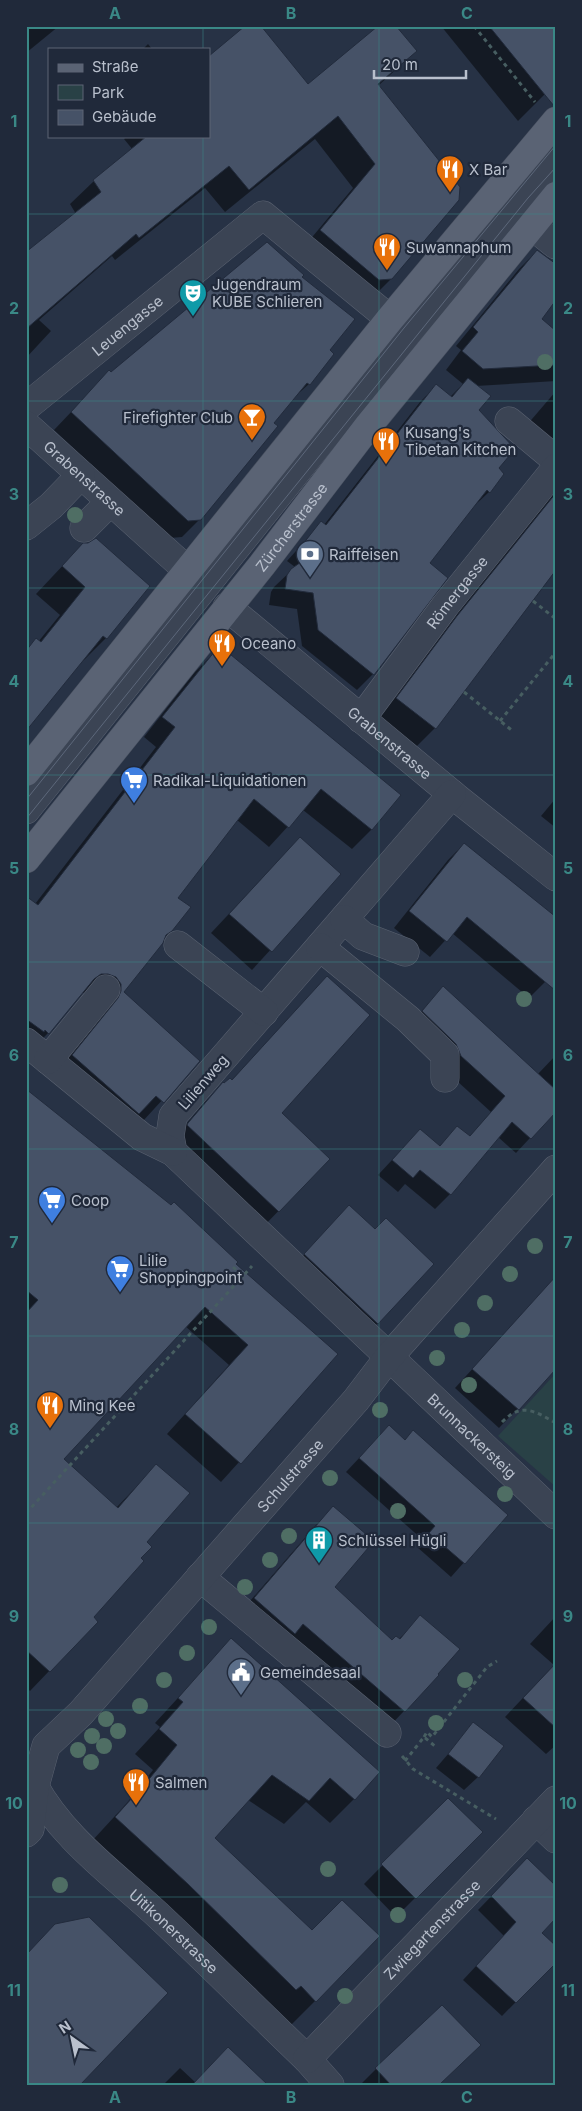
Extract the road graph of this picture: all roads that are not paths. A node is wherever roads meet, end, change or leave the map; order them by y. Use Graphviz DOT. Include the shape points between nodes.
graph roads {
  1 [pos="546,112"];
  2 [pos="556,156"];
  3 [pos="556,196"];
  4 [pos="531,224"];
  5 [pos="556,245"];
  6 [pos="390,319"];
  7 [pos="26,407"];
  8 [pos="509,421"];
  9 [pos="26,424"];
  10 [pos="369,425"];
  11 [pos="556,460"];
  12 [pos="556,468"];
  13 [pos="81,475"];
  14 [pos="291,480"];
  15 [pos="110,502"];
  16 [pos="26,526"];
  17 [pos="84,528"];
  18 [pos="187,570"];
  19 [pos="228,607"];
  20 [pos="361,719"];
  21 [pos="26,772"];
  22 [pos="452,794"];
  23 [pos="26,810"];
  24 [pos="26,859"];
  25 [pos="556,877"];
  26 [pos="344,919"];
  27 [pos="178,945"];
  28 [pos="320,947"];
  29 [pos="405,952"];
  30 [pos="106,990"];
  31 [pos="264,1012"];
  32 [pos="26,1042"];
  33 [pos="48,1060"];
  34 [pos="445,1078"];
  35 [pos="173,1152"];
  36 [pos="556,1169"];
  37 [pos="388,1358"];
  38 [pos="556,1514"];
  39 [pos="200,1577"];
  40 [pos="387,1733"];
  41 [pos="30,1778"];
  42 [pos="556,1800"];
  43 [pos="536,1820"];
  44 [pos="26,1834"];
  45 [pos="556,1839"];
  46 [pos="307,2059"];
  47 [pos="330,2085"];
  1 -- 6 [label="main road"];
  2 -- 14 [label="street" via="410,330"];
  3 -- 4 [label="main road, Zürcherstrasse"];
  4 -- 5 [label="street"];
  4 -- 10 [label="main road, Zürcherstrasse"];
  6 -- 7 [label="street, Leuengasse" via="263,215"];
  6 -- 18 [label="main road"];
  8 -- 11 [label="street"];
  9 -- 13 [label="street, Grabenstrasse"];
  10 -- 14 [label="street"];
  10 -- 19 [label="main road, Zürcherstrasse"];
  12 -- 20 [label="street, Römergasse" via="442,599"];
  13 -- 15 [label="street, Grabenstrasse"];
  13 -- 16 [label="street"];
  14 -- 23 [label="street"];
  15 -- 17 [label="street"];
  15 -- 18 [label="street, Grabenstrasse"];
  18 -- 21 [label="main road"];
  19 -- 20 [label="street, Grabenstrasse"];
  19 -- 24 [label="main road, Zürcherstrasse"];
  20 -- 22 [label="street, Grabenstrasse"];
  22 -- 25 [label="street, Grabenstrasse"];
  22 -- 26 [label="street, Lilienweg"];
  26 -- 28 [label="street, Lilienweg"];
  26 -- 29 [label="street" via="364,936"];
  27 -- 31 [label="street"];
  28 -- 31 [label="street, Lilienweg"];
  28 -- 34 [label="street" via="408,1019 446,1055"];
  30 -- 33 [label="street"];
  31 -- 35 [label="street, Lilienweg" via="173,1116 170,1136"];
  32 -- 33 [label="street"];
  33 -- 35 [label="street" via="142,1137"];
  35 -- 37 [label="street"];
  36 -- 37 [label="street, Schulstrasse"];
  37 -- 38 [label="street, Brunnackersteig"];
  37 -- 39 [label="street, Schulstrasse" via="356,1400"];
  39 -- 40 [label="street"];
  39 -- 41 [label="street, Schulstrasse" via="81,1713 46,1746"];
  41 -- 44 [label="street, Schulstrasse" via="30,1829"];
  41 -- 46 [label="street, Uitikonerstrasse" via="83,1850 159,1916"];
  42 -- 43 [label="street, Zwiegartenstrasse"];
  43 -- 45 [label="street"];
  43 -- 46 [label="street, Zwiegartenstrasse"];
  46 -- 47 [label="street, Uitikonerstrasse"];
}
